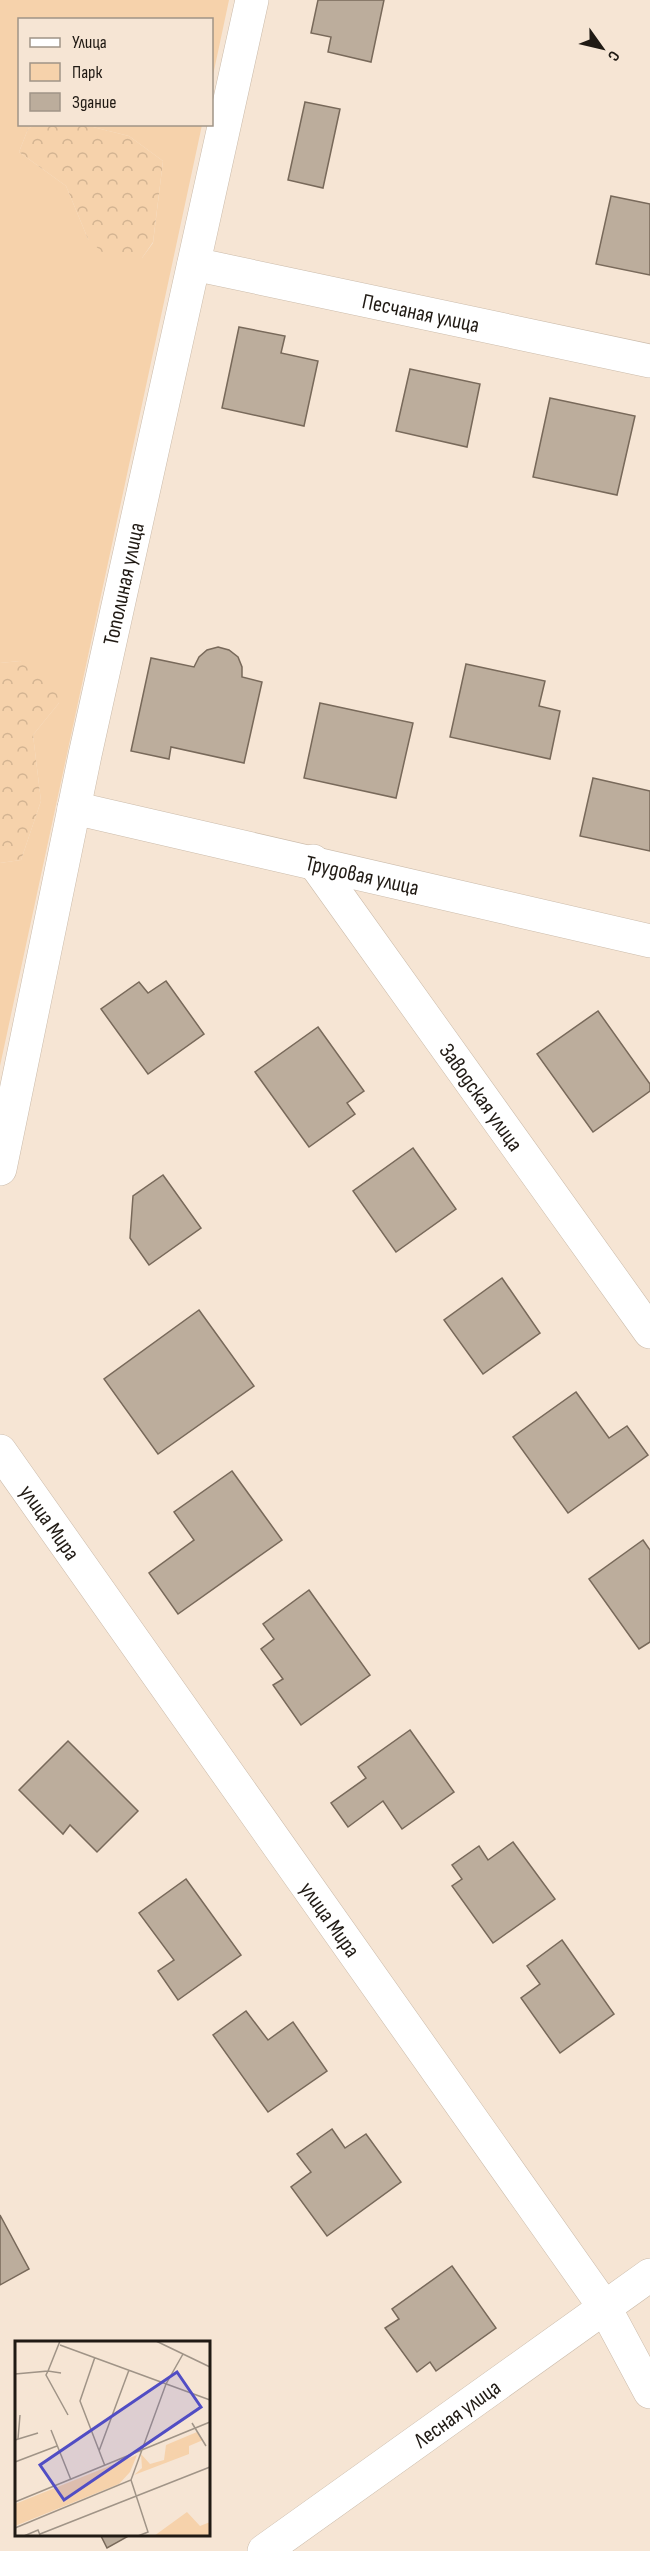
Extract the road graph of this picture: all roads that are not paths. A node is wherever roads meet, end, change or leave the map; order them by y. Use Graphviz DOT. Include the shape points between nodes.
graph roads {
  1 [pos="252,0"];
  2 [pos="194,264"];
  3 [pos="650,361"];
  4 [pos="74,808"];
  5 [pos="313,861"];
  6 [pos="650,941"];
  7 [pos="0,1169"];
  8 [pos="650,1332"];
  9 [pos="0,1451"];
  10 [pos="650,2275"];
  11 [pos="605,2308"];
  12 [pos="650,2392"];
  13 [pos="264,2551"];
  1 -- 2 [label="street, Тополиная улица"];
  2 -- 3 [label="street, Песчаная улица"];
  2 -- 4 [label="street, Тополиная улица"];
  4 -- 5 [label="street, Трудовая улица"];
  4 -- 7 [label="street, Тополиная улица"];
  5 -- 6 [label="street, Трудовая улица"];
  5 -- 8 [label="street, Заводская улица"];
  9 -- 11 [label="street, улица Мира"];
  10 -- 11 [label="street, Лесная улица"];
  11 -- 12 [label="street, улица Мира"];
  11 -- 13 [label="street, Лесная улица"];
}
